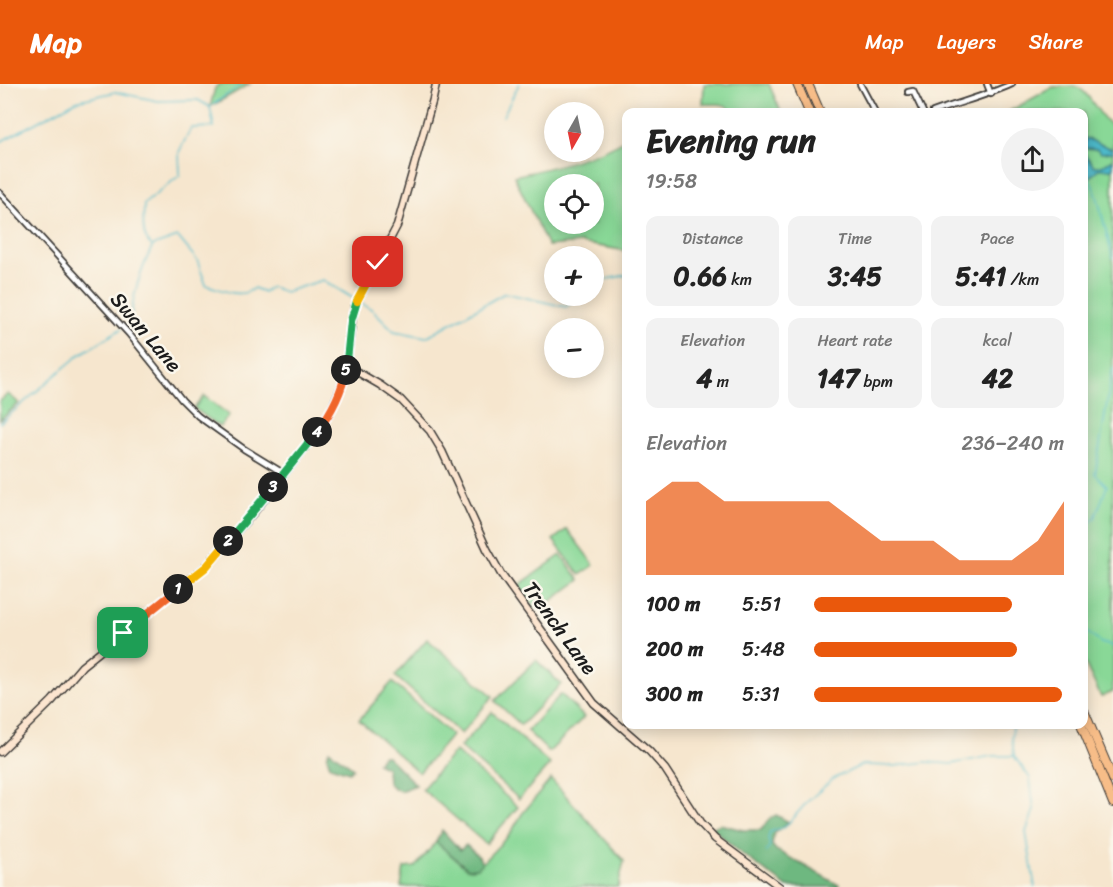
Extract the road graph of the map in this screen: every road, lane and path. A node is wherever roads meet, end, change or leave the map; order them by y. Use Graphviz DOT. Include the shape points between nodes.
graph roads {
  1 [pos="436,84"];
  2 [pos="797,84"];
  3 [pos="808,84"];
  4 [pos="860,84"];
  5 [pos="987,84"];
  6 [pos="1012,84"];
  7 [pos="908,92"];
  8 [pos="991,94"];
  9 [pos="807,108"];
  10 [pos="818,108"];
  11 [pos="872,108"];
  12 [pos="921,108"];
  13 [pos="943,108"];
  14 [pos="0,193"];
  15 [pos="346,368"];
  16 [pos="283,473"];
  17 [pos="1088,720"];
  18 [pos="622,728"];
  19 [pos="623,729"];
  20 [pos="1083,729"];
  21 [pos="0,752"];
  22 [pos="1113,779"];
  23 [pos="1113,803"];
  24 [pos="780,887"];
  1 -- 15 [label="main road" via="397,226 354,308"];
  2 -- 9 [label="highway"];
  3 -- 10 [label="highway"];
  4 -- 11 [label="street"];
  5 -- 8 [label="street"];
  6 -- 8 [label="street"];
  7 -- 12 [label="street" via="914,91"];
  8 -- 13 [label="street"];
  14 -- 16 [label="street, Swan Lane" via="198,416"];
  15 -- 16 [label="main road" via="330,412"];
  15 -- 18 [label="main road, Trench Lane" via="401,400 430,431 501,574 594,703"];
  16 -- 21 [label="main road" via="206,567 82,666"];
  17 -- 22 [label="highway"];
  19 -- 24 [label="main road, Trench Lane" via="665,769 700,823"];
  20 -- 23 [label="highway"];
}
